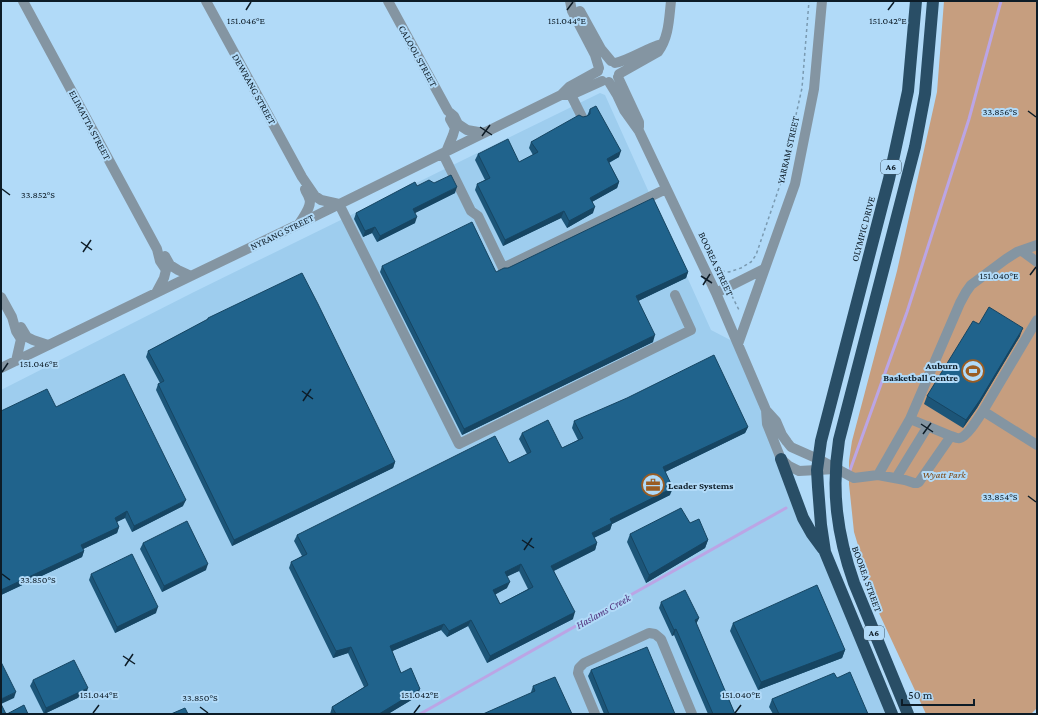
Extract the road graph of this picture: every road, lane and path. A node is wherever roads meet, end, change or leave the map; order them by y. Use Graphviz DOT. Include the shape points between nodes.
graph roads {
  1 [pos="23,1"];
  2 [pos="206,1"];
  3 [pos="388,1"];
  4 [pos="572,1"];
  5 [pos="671,1"];
  6 [pos="809,1"];
  7 [pos="822,1"];
  8 [pos="916,1"];
  9 [pos="933,1"];
  10 [pos="662,44"];
  11 [pos="613,62"];
  12 [pos="598,69"];
  13 [pos="612,79"];
  14 [pos="566,95"];
  15 [pos="448,111"];
  16 [pos="582,117"];
  17 [pos="484,133"];
  18 [pos="445,153"];
  19 [pos="302,177"];
  20 [pos="666,188"];
  21 [pos="340,204"];
  22 [pos="299,224"];
  23 [pos="1037,245"];
  24 [pos="158,249"];
  25 [pos="1022,251"];
  26 [pos="1037,262"];
  27 [pos="764,269"];
  28 [pos="191,276"];
  29 [pos="728,287"];
  30 [pos="156,293"];
  31 [pos="716,293"];
  32 [pos="675,295"];
  33 [pos="1,296"];
  34 [pos="12,317"];
  35 [pos="1037,320"];
  36 [pos="746,321"];
  37 [pos="738,344"];
  38 [pos="48,345"];
  39 [pos="16,361"];
  40 [pos="1,368"];
  41 [pos="766,410"];
  42 [pos="982,411"];
  43 [pos="910,419"];
  44 [pos="928,426"];
  45 [pos="951,436"];
  46 [pos="1037,445"];
  47 [pos="781,459"];
  48 [pos="818,465"];
  49 [pos="835,469"];
  50 [pos="878,475"];
  51 [pos="896,478"];
  52 [pos="825,552"];
  53 [pos="595,714"];
  54 [pos="692,714"];
  55 [pos="892,714"];
  56 [pos="908,714"];
  1 -- 24 [label="street, ELIMATTA STREET"];
  2 -- 19 [label="street, DEWRANG STREET"];
  3 -- 15 [label="street, CALOOL STREET"];
  4 -- 11 [label="street" via="600,49"];
  4 -- 12 [label="street" via="572,11 595,55"];
  5 -- 10 [label="street, NYRANG STREET" via="668,28"];
  6 -- 29 [label="path, YARRAM STREET" via="802,88 781,182 756,255 751,262 729,272 722,272"];
  7 -- 27 [label="street, YARRAM STREET" via="814,89 795,184"];
  8 -- 48 [label="highway, OLYMPIC DRIVE / A6" via="905,106 889,179 821,441"];
  9 -- 49 [label="highway, BOOREA STREET / A6" via="925,94 915,147 868,325"];
  10 -- 11 [label="street"];
  10 -- 13 [label="street, NYRANG STREET" via="658,52"];
  11 -- 12 [label="street" via="603,62"];
  11 -- 13 [label="street" via="618,66"];
  12 -- 13 [label="street" via="598,75"];
  12 -- 14 [label="street, NYRANG STREET" via="569,87"];
  13 -- 14 [label="street, NYRANG STREET"];
  13 -- 20 [label="street, BOOREA STREET" via="624,110 639,131"];
  14 -- 16 [label="street"];
  14 -- 17 [label="street, NYRANG STREET"];
  15 -- 17 [label="street, CALOOL STREET" via="462,127"];
  15 -- 18 [label="street, CALOOL STREET" via="455,128"];
  17 -- 18 [label="street, NYRANG STREET"];
  18 -- 20 [label="street" via="471,211 478,216 503,268"];
  18 -- 21 [label="street, NYRANG STREET"];
  19 -- 21 [label="street, DEWRANG STREET" via="321,200"];
  19 -- 22 [label="street, DEWRANG STREET" via="310,199"];
  20 -- 31 [label="street, BOOREA STREET"];
  21 -- 22 [label="street, NYRANG STREET"];
  21 -- 32 [label="street" via="459,444 691,330"];
  22 -- 28 [label="street, NYRANG STREET"];
  23 -- 25 [label="street"];
  24 -- 28 [label="street, ELIMATTA STREET" via="170,265"];
  24 -- 30 [label="street, ELIMATTA STREET" via="160,261 166,270"];
  25 -- 26 [label="street"];
  25 -- 43 [label="street" via="1006,258 971,285 966,292"];
  27 -- 29 [label="street"];
  27 -- 36 [label="street, YARRAM STREET"];
  28 -- 30 [label="street, NYRANG STREET"];
  29 -- 31 [label="street"];
  29 -- 36 [label="path"];
  30 -- 38 [label="street, NYRANG STREET"];
  31 -- 37 [label="street, BOOREA STREET"];
  33 -- 34 [label="street"];
  34 -- 38 [label="street" via="26,337"];
  34 -- 39 [label="street" via="21,339"];
  35 -- 42 [label="street"];
  36 -- 37 [label="street, YARRAM STREET"];
  37 -- 41 [label="street, BOOREA STREET"];
  38 -- 39 [label="street, NYRANG STREET"];
  39 -- 40 [label="street, NYRANG STREET"];
  41 -- 47 [label="street, BOOREA STREET" via="767,424"];
  41 -- 48 [label="street, BOOREA STREET" via="776,421 789,445"];
  42 -- 45 [label="street" via="963,437"];
  42 -- 46 [label="street"];
  43 -- 44 [label="street"];
  43 -- 50 [label="street"];
  44 -- 45 [label="street"];
  44 -- 51 [label="street"];
  45 -- 51 [label="street" via="919,482"];
  47 -- 48 [label="street" via="799,471"];
  47 -- 52 [label="highway" via="803,518"];
  48 -- 49 [label="street, BOOREA STREET"];
  48 -- 52 [label="highway, A6"];
  49 -- 50 [label="street" via="854,478"];
  49 -- 56 [label="highway, BOOREA STREET / A6" via="843,551"];
  50 -- 51 [label="street"];
  52 -- 55 [label="highway, A6"];
  53 -- 54 [label="street" via="578,673 579,668 584,663 649,633 660,639"];
}
